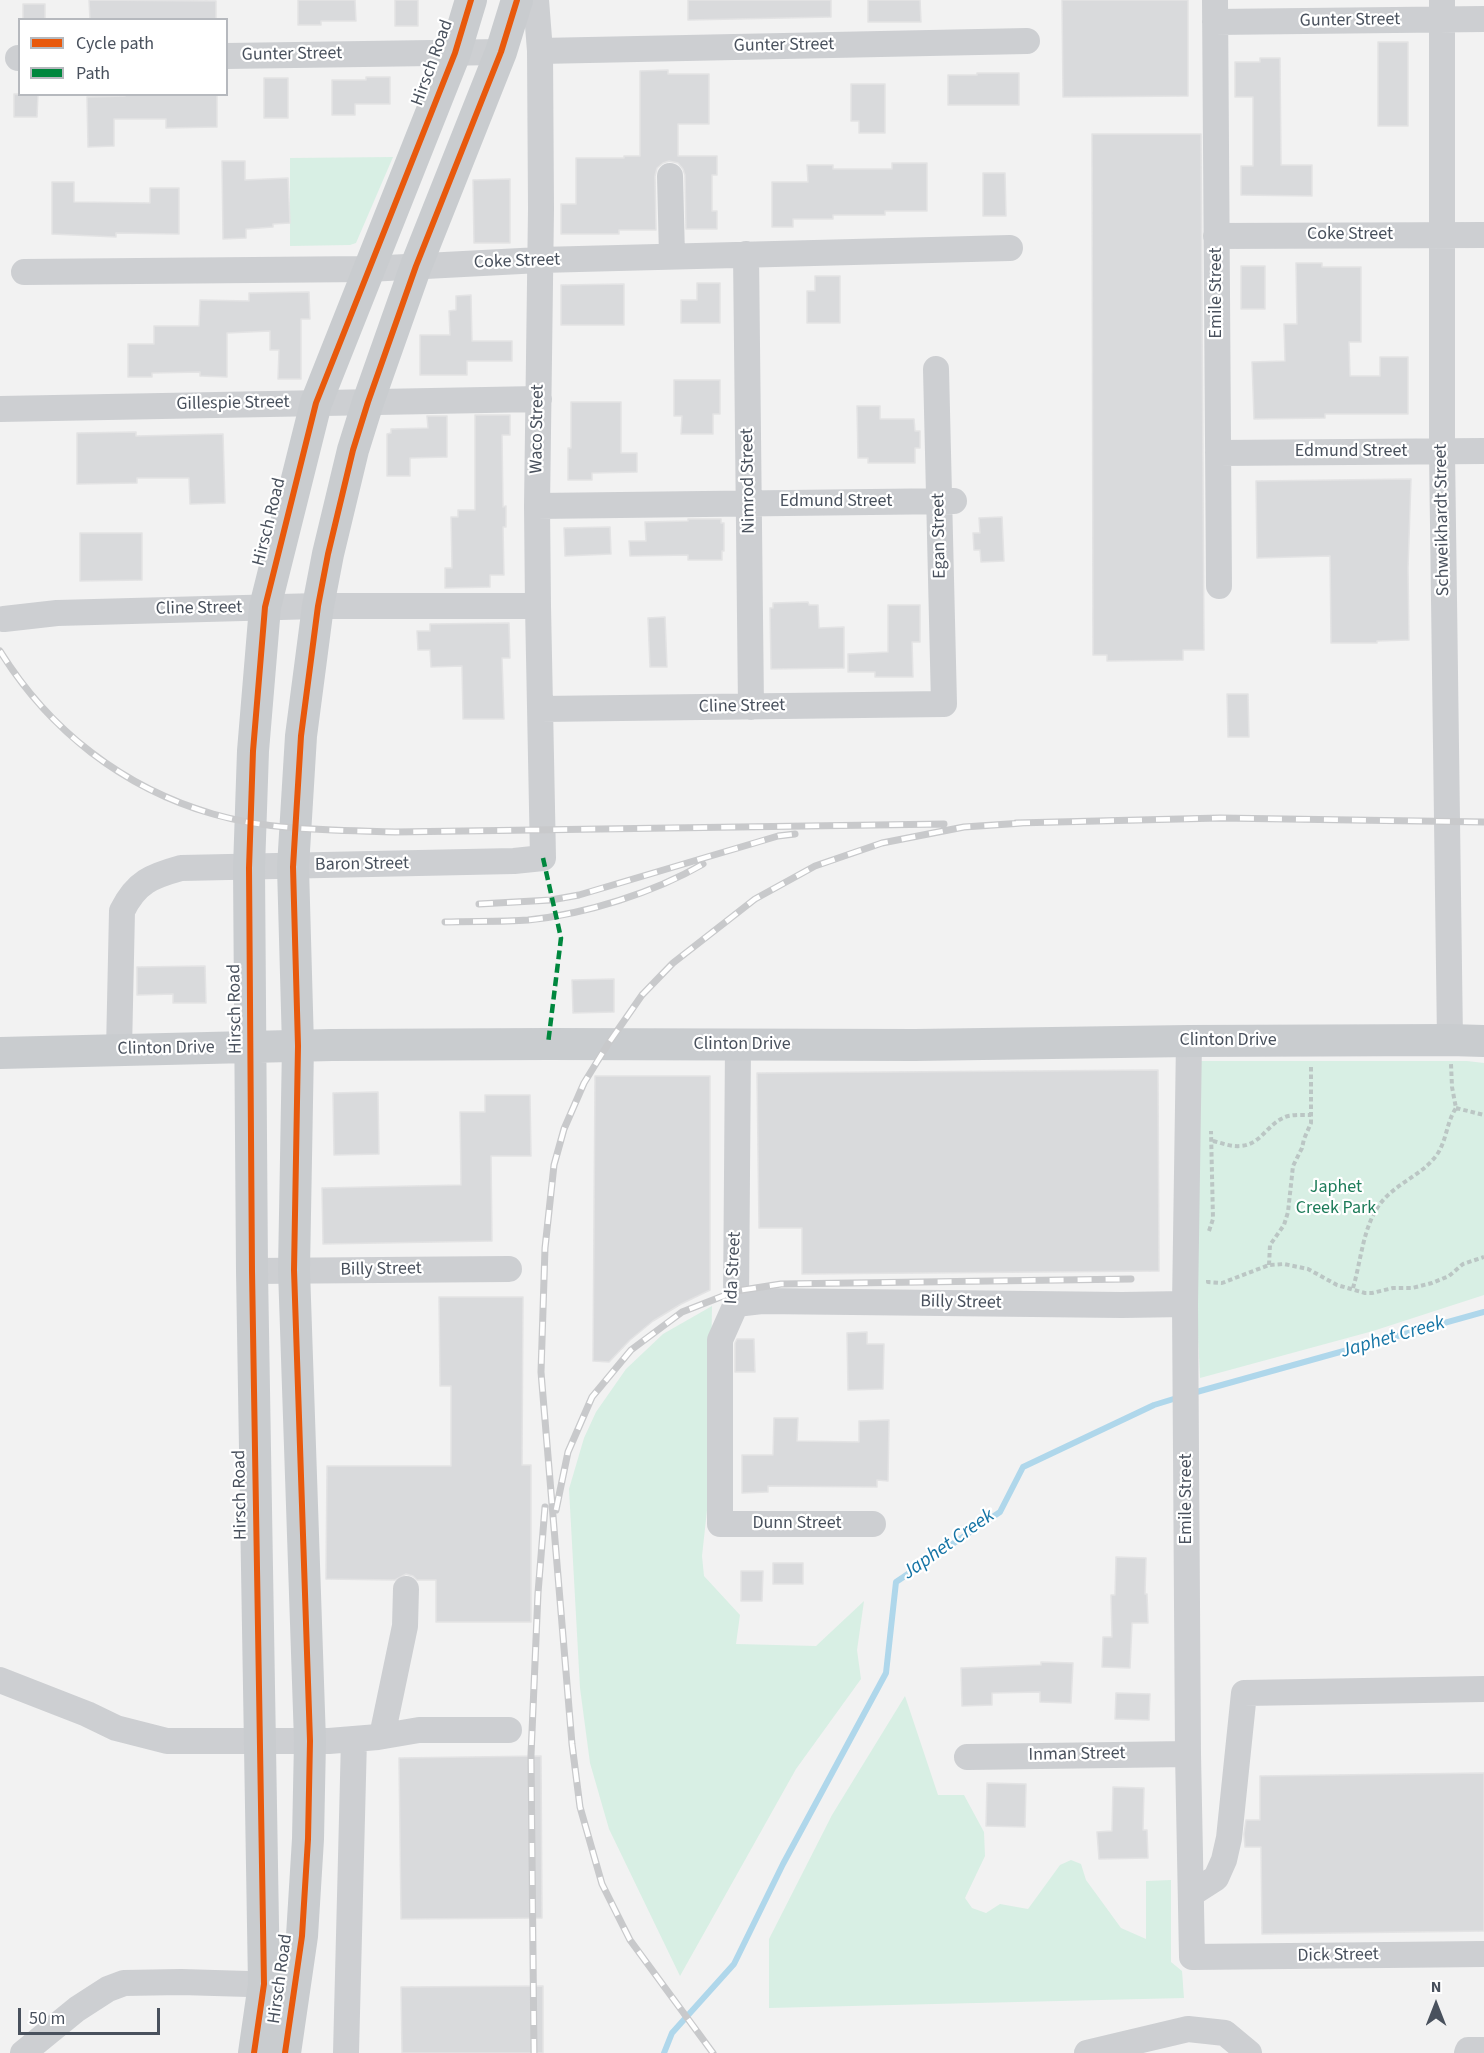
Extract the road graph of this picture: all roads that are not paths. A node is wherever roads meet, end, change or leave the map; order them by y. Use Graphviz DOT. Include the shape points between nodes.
graph roads {
  1 [pos="471,0"];
  2 [pos="517,0"];
  3 [pos="536,0"];
  4 [pos="1443,10"];
  5 [pos="1215,11"];
  6 [pos="1484,19"];
  7 [pos="1028,41"];
  8 [pos="540,51"];
  9 [pos="501,52"];
  10 [pos="455,53"];
  11 [pos="228,56"];
  12 [pos="670,176"];
  13 [pos="1442,235"];
  14 [pos="1484,235"];
  15 [pos="1216,236"];
  16 [pos="1010,248"];
  17 [pos="746,254"];
  18 [pos="672,256"];
  19 [pos="540,260"];
  20 [pos="416,266"];
  21 [pos="368,269"];
  22 [pos="24,272"];
  23 [pos="936,369"];
  24 [pos="538,399"];
  25 [pos="368,402"];
  26 [pos="316,403"];
  27 [pos="0,409"];
  28 [pos="1484,451"];
  29 [pos="1442,452"];
  30 [pos="1218,453"];
  31 [pos="947,501"];
  32 [pos="749,503"];
  33 [pos="537,506"];
  34 [pos="1219,586"];
  35 [pos="318,606"];
  36 [pos="538,606"];
  37 [pos="265,608"];
  38 [pos="4,619"];
  39 [pos="944,704"];
  40 [pos="751,707"];
  41 [pos="541,709"];
  42 [pos="543,858"];
  43 [pos="249,867"];
  44 [pos="293,867"];
  45 [pos="1189,1041"];
  46 [pos="1484,1041"];
  47 [pos="738,1045"];
  48 [pos="298,1046"];
  49 [pos="251,1047"];
  50 [pos="119,1050"];
  51 [pos="1451,1052"];
  52 [pos="0,1053"];
  53 [pos="509,1269"];
  54 [pos="294,1270"];
  55 [pos="252,1271"];
  56 [pos="736,1304"];
  57 [pos="1186,1313"];
  58 [pos="720,1524"];
  59 [pos="873,1524"];
  60 [pos="406,1589"];
  61 [pos="0,1680"];
  62 [pos="1484,1689"];
  63 [pos="509,1730"];
  64 [pos="382,1736"];
  65 [pos="354,1739"];
  66 [pos="260,1742"];
  67 [pos="310,1742"];
  68 [pos="1188,1754"];
  69 [pos="967,1757"];
  70 [pos="1191,1894"];
  71 [pos="1484,1954"];
  72 [pos="1192,1958"];
  73 [pos="264,1984"];
  74 [pos="296,1985"];
  75 [pos="1484,2050"];
  76 [pos="23,2053"];
  77 [pos="254,2053"];
  78 [pos="285,2053"];
  79 [pos="346,2053"];
  80 [pos="1087,2053"];
  81 [pos="1249,2053"];
  82 [pos="1467,2053"];
  1 -- 10 [label="main road, Hirsch Road"];
  2 -- 9 [label="main road, Hirsch Road"];
  3 -- 8 [label="street, Waco Street"];
  4 -- 5 [label="street, Gunter Street"];
  4 -- 6 [label="street, Gunter Street"];
  4 -- 13 [label="street, Schweikhardt Street"];
  5 -- 15 [label="street, Emile Street"];
  7 -- 8 [label="street, Gunter Street"];
  8 -- 19 [label="street, Waco Street"];
  9 -- 10 [label="street, Gunter Street"];
  9 -- 20 [label="main road, Hirsch Road"];
  10 -- 11 [label="street, Gunter Street"];
  10 -- 21 [label="main road, Hirsch Road"];
  12 -- 18 [label="street"];
  13 -- 14 [label="street, Coke Street"];
  13 -- 15 [label="street, Coke Street"];
  13 -- 29 [label="street, Schweikhardt Street"];
  15 -- 30 [label="street, Emile Street"];
  16 -- 17 [label="street, Coke Street"];
  17 -- 18 [label="street, Coke Street"];
  17 -- 32 [label="street, Nimrod Street"];
  18 -- 19 [label="street, Coke Street"];
  19 -- 20 [label="street, Coke Street"];
  19 -- 24 [label="street, Waco Street"];
  20 -- 21 [label="street, Coke Street"];
  20 -- 25 [label="main road, Hirsch Road"];
  21 -- 22 [label="street, Coke Street"];
  21 -- 26 [label="main road, Hirsch Road"];
  23 -- 31 [label="street, Egan Street"];
  24 -- 25 [label="street, Gillespie Street"];
  24 -- 33 [label="street, Waco Street"];
  25 -- 26 [label="street, Gillespie Street"];
  25 -- 35 [label="main road, Hirsch Road" via="340,502"];
  26 -- 27 [label="street, Gillespie Street"];
  26 -- 37 [label="main road, Hirsch Road"];
  28 -- 29 [label="street, Edmund Street"];
  29 -- 30 [label="street, Edmund Street"];
  29 -- 51 [label="street, Schweikhardt Street"];
  30 -- 34 [label="street, Emile Street"];
  31 -- 32 [label="street, Edmund Street"];
  31 -- 39 [label="street, Egan Street"];
  32 -- 33 [label="street, Edmund Street"];
  32 -- 40 [label="street, Nimrod Street"];
  33 -- 36 [label="street, Waco Street"];
  35 -- 36 [label="street, Cline Street"];
  35 -- 37 [label="street, Cline Street"];
  35 -- 44 [label="main road, Hirsch Road" via="302,736"];
  36 -- 41 [label="street, Waco Street"];
  37 -- 38 [label="street, Cline Street" via="57,613"];
  37 -- 43 [label="main road, Hirsch Road" via="253,751"];
  39 -- 40 [label="street, Cline Street"];
  40 -- 41 [label="street, Cline Street"];
  41 -- 42 [label="street, Waco Street"];
  42 -- 44 [label="street, Baron Street"];
  43 -- 44 [label="street, Baron Street"];
  43 -- 49 [label="main road, Hirsch Road"];
  43 -- 50 [label="street, Baron Street" via="182,868 149,879 129,896 122,911"];
  44 -- 48 [label="main road, Hirsch Road"];
  45 -- 47 [label="main road, Clinton Drive"];
  45 -- 51 [label="main road, Clinton Drive"];
  45 -- 57 [label="street, Emile Street"];
  46 -- 51 [label="main road, Clinton Drive"];
  47 -- 48 [label="main road, Clinton Drive"];
  47 -- 56 [label="street, Ida Street"];
  48 -- 49 [label="main road, Clinton Drive"];
  48 -- 54 [label="main road, Hirsch Road"];
  49 -- 50 [label="main road, Clinton Drive"];
  49 -- 55 [label="main road, Hirsch Road"];
  50 -- 52 [label="main road, Clinton Drive"];
  53 -- 54 [label="street, Billy Street"];
  54 -- 55 [label="street, Billy Street"];
  54 -- 67 [label="main road, Hirsch Road"];
  55 -- 66 [label="main road, Hirsch Road"];
  56 -- 57 [label="street, Billy Street" via="798,1301 1122,1305"];
  56 -- 58 [label="street, Ida Street" via="720,1340"];
  57 -- 68 [label="street, Emile Street"];
  58 -- 59 [label="street, Dunn Street"];
  60 -- 64 [label="street" via="405,1626"];
  61 -- 66 [label="street" via="116,1728 167,1742"];
  62 -- 70 [label="street" via="1244,1693 1224,1860 1216,1878"];
  63 -- 64 [label="street" via="419,1730"];
  64 -- 65 [label="street"];
  65 -- 67 [label="street"];
  65 -- 79 [label="street"];
  66 -- 67 [label="street"];
  66 -- 73 [label="main road, Hirsch Road"];
  67 -- 74 [label="main road, Hirsch Road" via="308,1839"];
  68 -- 69 [label="street, Inman Street"];
  68 -- 70 [label="street, Emile Street"];
  70 -- 72 [label="street, Emile Street"];
  71 -- 72 [label="street, Dick Street"];
  73 -- 74 [label="street"];
  73 -- 76 [label="street" via="124,1983 77,2009"];
  73 -- 77 [label="main road, Hirsch Road"];
  74 -- 78 [label="main road, Hirsch Road"];
  75 -- 82 [label="street"];
  80 -- 81 [label="street" via="1188,2029 1225,2033"];
}
